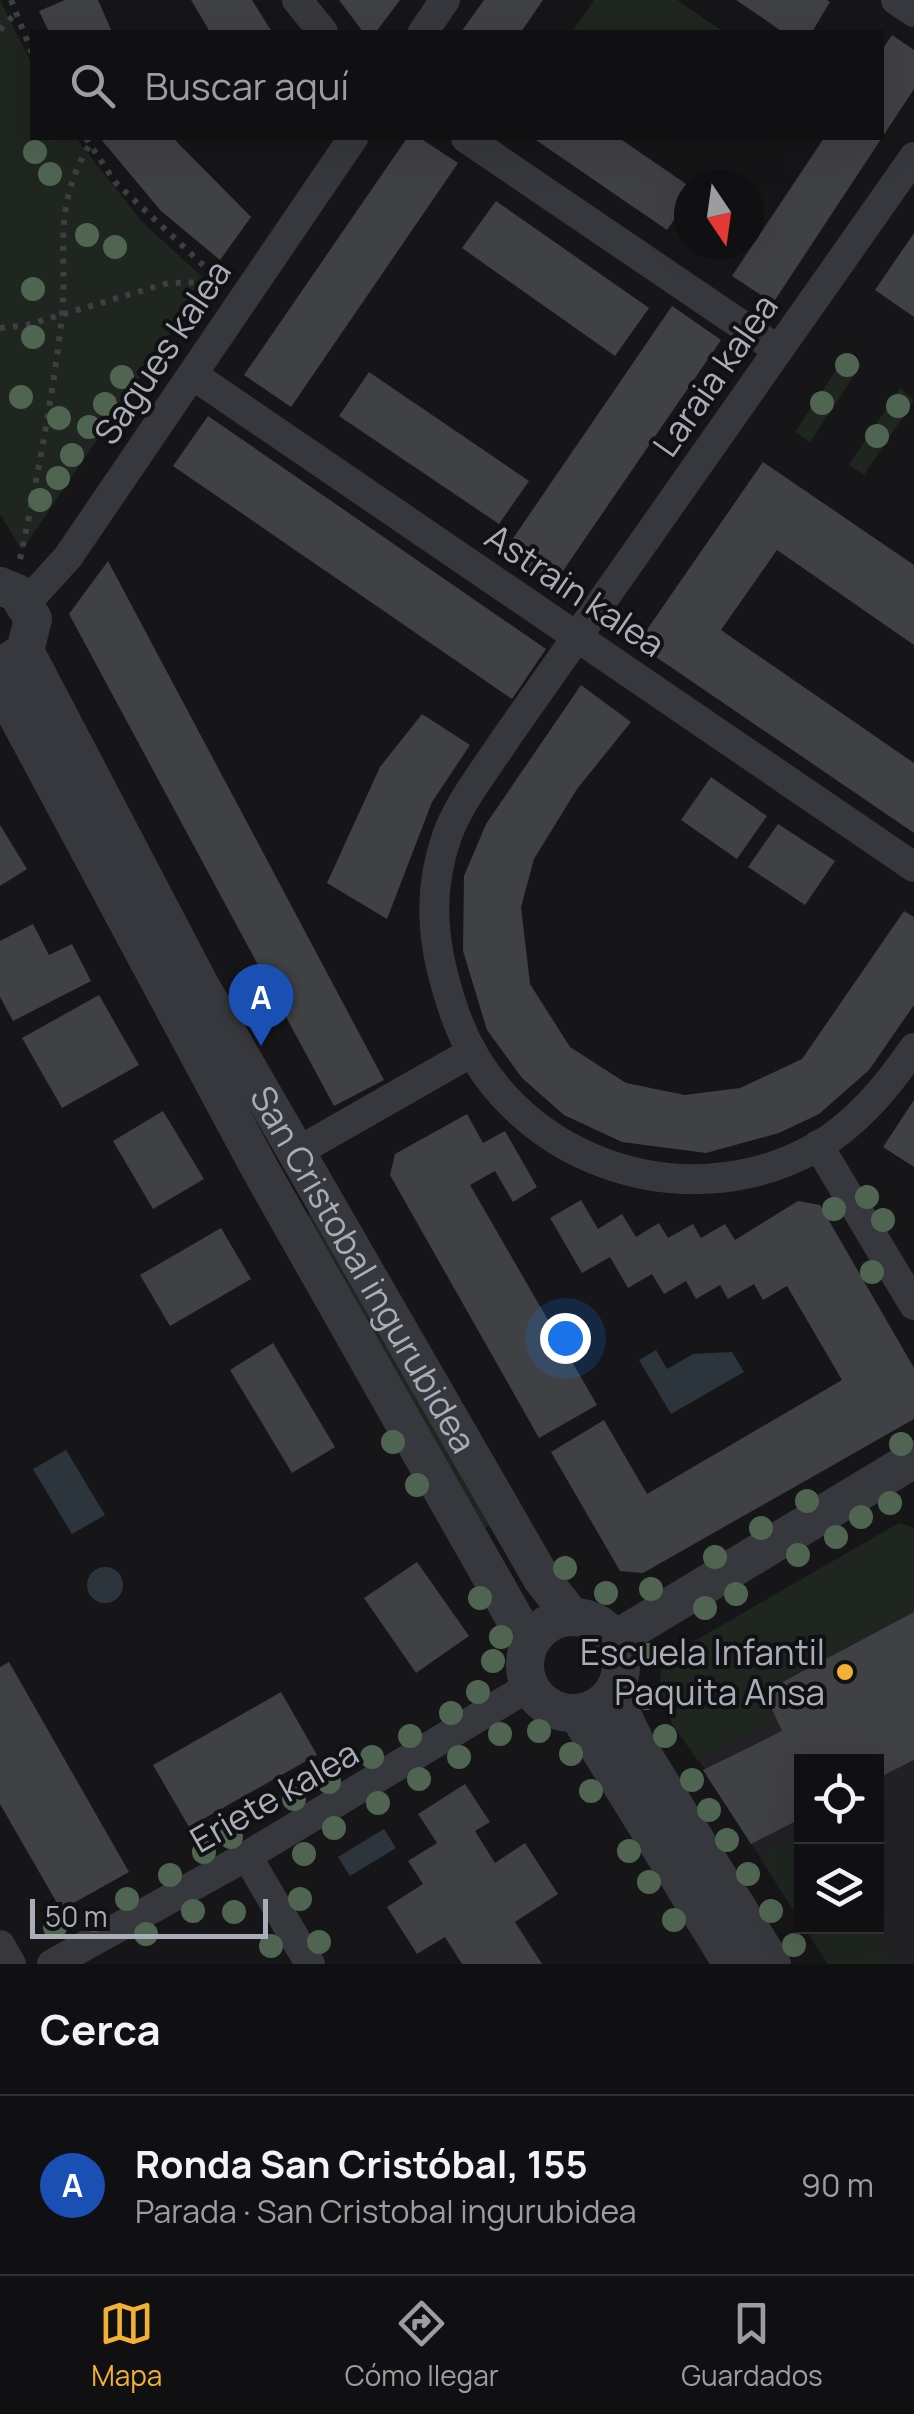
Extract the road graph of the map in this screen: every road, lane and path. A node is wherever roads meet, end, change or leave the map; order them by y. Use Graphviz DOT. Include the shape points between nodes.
graph roads {
  1 [pos="11,0"];
  2 [pos="296,0"];
  3 [pos="445,0"];
  4 [pos="896,0"];
  5 [pos="914,12"];
  6 [pos="16,13"];
  7 [pos="0,30"];
  8 [pos="321,30"];
  9 [pos="424,30"];
  10 [pos="30,47"];
  11 [pos="352,140"];
  12 [pos="469,140"];
  13 [pos="88,141"];
  14 [pos="914,157"];
  15 [pos="62,313"];
  16 [pos="0,328"];
  17 [pos="778,350"];
  18 [pos="193,375"];
  19 [pos="15,583"];
  20 [pos="577,637"];
  21 [pos="12,658"];
  22 [pos="0,684"];
  23 [pos="914,867"];
  24 [pos="914,1048"];
  25 [pos="472,1052"];
  26 [pos="818,1146"];
  27 [pos="295,1153"];
  28 [pos="914,1305"];
  29 [pos="914,1459"];
  30 [pos="572,1617"];
  31 [pos="614,1640"];
  32 [pos="530,1644"];
  33 [pos="530,1686"];
  34 [pos="612,1694"];
  35 [pos="576,1713"];
  36 [pos="248,1856"];
  37 [pos="0,1946"];
  38 [pos="11,1964"];
  39 [pos="52,1964"];
  40 [pos="310,1964"];
  41 [pos="732,1964"];
  42 [pos="772,1964"];
  1 -- 6 [label="path"];
  2 -- 8 [label="street"];
  3 -- 9 [label="street"];
  4 -- 5 [label="street"];
  6 -- 7 [label="path"];
  6 -- 10 [label="path"];
  11 -- 18 [label="street, Sagues kalea"];
  12 -- 17 [label="street"];
  13 -- 15 [label="path" via="70,185 60,241"];
  13 -- 15 [label="path" via="115,182 222,282 168,284"];
  14 -- 17 [label="street, Laraia kalea"];
  15 -- 16 [label="path"];
  15 -- 19 [label="path"];
  17 -- 20 [label="street, Laraia kalea"];
  18 -- 19 [label="street, Sagues kalea" via="54,577"];
  18 -- 20 [label="street, Astrain kalea"];
  19 -- 21 [label="street" via="32,636"];
  20 -- 23 [label="street, Astrain kalea"];
  20 -- 25 [label="street, Laraia kalea" via="448,834 433,898 437,960"];
  21 -- 27 [label="street, San Cristobal ingurubidea"];
  22 -- 32 [label="street, San Cristobal ingurubidea" via="260,1169"];
  24 -- 26 [label="street, Laraia kalea" via="871,1102"];
  25 -- 26 [label="street, Laraia kalea" via="492,1085 534,1125 621,1171 707,1178 761,1169"];
  25 -- 27 [label="street"];
  26 -- 28 [label="street"];
  27 -- 30 [label="street, San Cristobal ingurubidea" via="542,1579"];
  29 -- 31 [label="street"];
  30 -- 31 [label="street" via="597,1624"];
  30 -- 32 [label="street" via="541,1629"];
  31 -- 34 [label="street" via="620,1674"];
  32 -- 33 [label="street"];
  33 -- 35 [label="street" via="557,1711"];
  33 -- 36 [label="street, Eriete kalea"];
  34 -- 35 [label="street"];
  34 -- 42 [label="street"];
  35 -- 41 [label="street"];
  36 -- 39 [label="street, Eriete kalea"];
  36 -- 40 [label="street"];
  37 -- 38 [label="street"];
}
